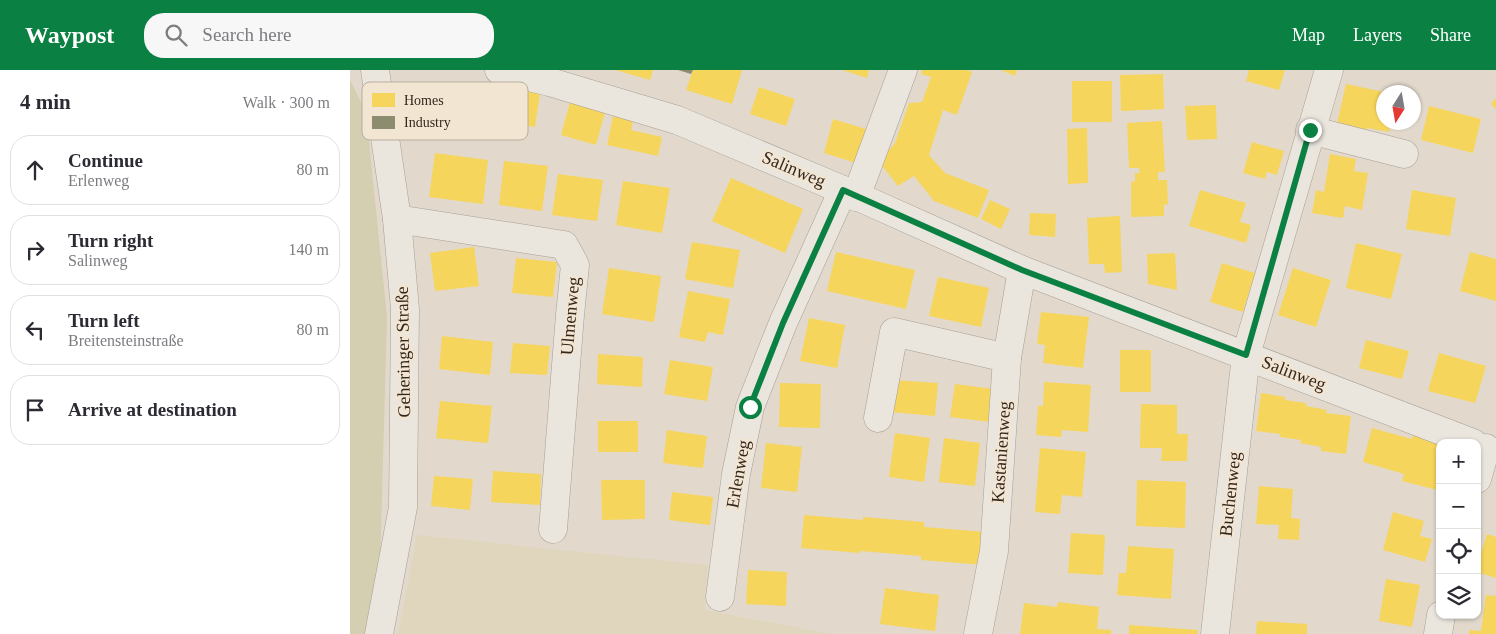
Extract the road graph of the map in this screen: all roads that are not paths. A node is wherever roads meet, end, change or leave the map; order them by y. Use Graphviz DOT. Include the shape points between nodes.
graph roads {
  1 [pos="500,70"];
  2 [pos="903,70"];
  3 [pos="1329,70"];
  4 [pos="1310,130"];
  5 [pos="385,140"];
  6 [pos="1404,154"];
  7 [pos="850,193"];
  8 [pos="397,219"];
  9 [pos="1022,270"];
  10 [pos="1246,355"];
  11 [pos="1007,358"];
  12 [pos="878,418"];
  13 [pos="1483,447"];
  14 [pos="553,529"];
  15 [pos="720,597"];
  16 [pos="1440,619"];
  17 [pos="379,634"];
  18 [pos="978,634"];
  19 [pos="1215,634"];
  20 [pos="1438,634"];
  1 -- 7 [label="street, Salinweg" via="677,120"];
  2 -- 7 [label="street, Erlenweg"];
  3 -- 4 [label="street, Buchenweg"];
  4 -- 6 [label="street"];
  4 -- 10 [label="street, Buchenweg"];
  5 -- 8 [label="street, Geheringer Straße"];
  7 -- 9 [label="street, Salinweg"];
  7 -- 15 [label="street, Erlenweg" via="783,323 750,407 736,474"];
  8 -- 14 [label="street, Ulmenweg" via="564,245 575,265"];
  8 -- 17 [label="street, Geheringer Straße" via="405,309 403,508"];
  9 -- 10 [label="street, Salinweg"];
  9 -- 11 [label="street, Kastanienweg"];
  10 -- 13 [label="street, Salinweg"];
  10 -- 19 [label="street, Buchenweg"];
  11 -- 12 [label="street" via="894,332"];
  11 -- 18 [label="street, Kastanienweg" via="994,551"];
  16 -- 20 [label="street"];
}
